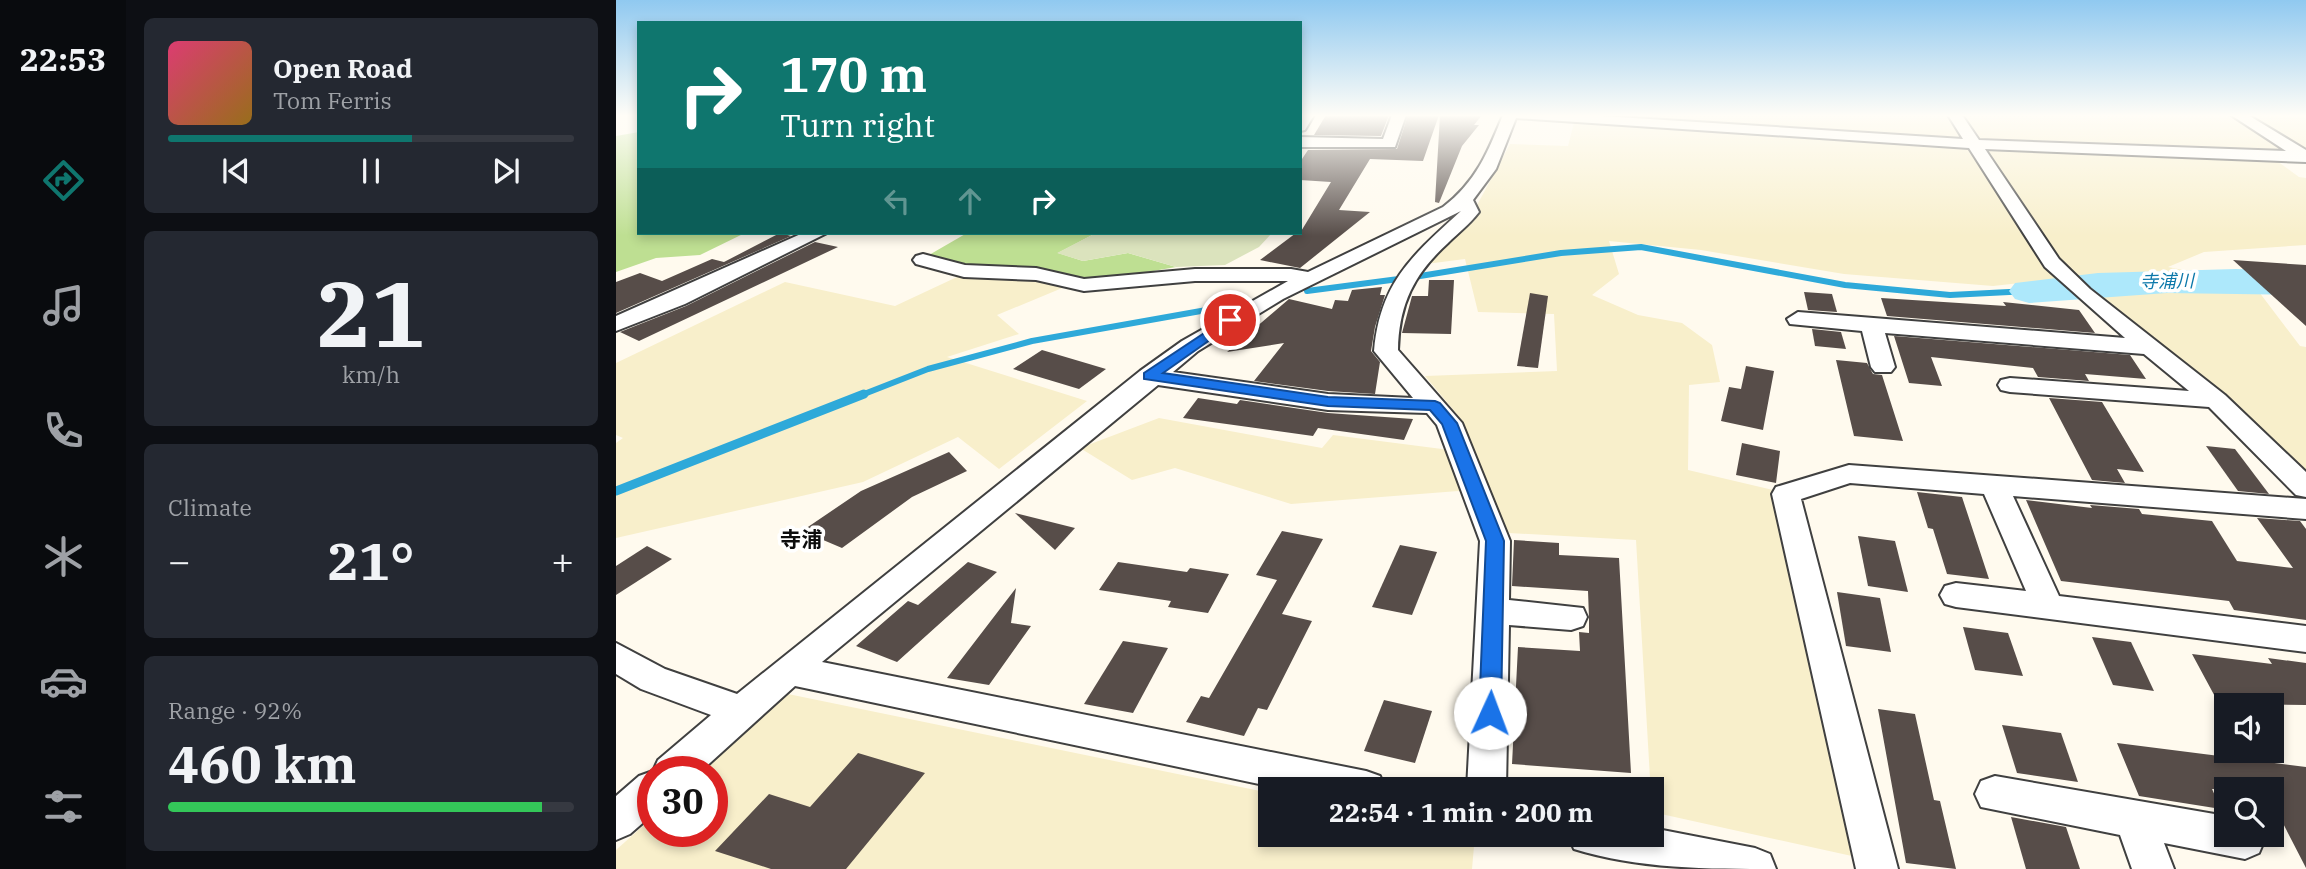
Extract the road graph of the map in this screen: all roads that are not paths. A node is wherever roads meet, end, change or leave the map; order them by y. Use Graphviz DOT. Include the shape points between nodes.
graph roads {
  1 [pos="1495,156"];
  2 [pos="1981,156"];
  3 [pos="2269,156"];
  4 [pos="2306,157"];
  5 [pos="1469,198"];
  6 [pos="814,235"];
  7 [pos="1376,247"];
  8 [pos="923,260"];
  9 [pos="1409,271"];
  10 [pos="1310,279"];
  11 [pos="2075,286"];
  12 [pos="1798,319"];
  13 [pos="616,324"];
  14 [pos="1872,325"];
  15 [pos="2149,347"];
  16 [pos="1883,367"];
  17 [pos="1149,376"];
  18 [pos="2010,385"];
  19 [pos="2216,400"];
  20 [pos="1435,406"];
  21 [pos="1994,484"];
  22 [pos="2306,488"];
  23 [pos="2306,509"];
  24 [pos="1956,595"];
  25 [pos="2048,606"];
  26 [pos="1493,611"];
  27 [pos="1571,617"];
  28 [pos="2306,639"];
  29 [pos="616,657"];
  30 [pos="789,670"];
  31 [pos="742,711"];
  32 [pos="690,756"];
  33 [pos="1308,777"];
  34 [pos="1487,777"];
  35 [pos="1995,794"];
  36 [pos="637,803"];
  37 [pos="2134,820"];
  38 [pos="616,821"];
  39 [pos="2214,834"];
  40 [pos="1647,847"];
  41 [pos="1755,869"];
  42 [pos="1877,869"];
  43 [pos="2153,869"];
  1 -- 5 [label="street"];
  2 -- 11 [label="street" via="2052,263"];
  3 -- 4 [label="street"];
  5 -- 7 [label="street"];
  5 -- 9 [label="street" via="1470,212"];
  6 -- 13 [label="street"];
  7 -- 9 [label="street"];
  7 -- 10 [label="street"];
  8 -- 10 [label="street" via="964,271 1036,274 1084,285 1195,275"];
  9 -- 20 [label="street" via="1385,320 1386,351"];
  10 -- 17 [label="street" via="1230,320"];
  11 -- 15 [label="street"];
  12 -- 14 [label="street"];
  14 -- 15 [label="street"];
  14 -- 16 [label="street"];
  15 -- 19 [label="street"];
  17 -- 20 [label="street" via="1328,401"];
  17 -- 30 [label="street"];
  18 -- 19 [label="street"];
  19 -- 22 [label="street"];
  20 -- 26 [label="street" via="1449,423 1495,541"];
  21 -- 23 [label="street"];
  21 -- 25 [label="street"];
  21 -- 42 [label="street" via="1849,474 1786,494"];
  24 -- 25 [label="street"];
  25 -- 28 [label="street"];
  26 -- 27 [label="street"];
  26 -- 34 [label="street"];
  29 -- 31 [label="street" via="653,679"];
  30 -- 31 [label="street"];
  30 -- 33 [label="street"];
  31 -- 32 [label="street"];
  35 -- 37 [label="street"];
  36 -- 38 [label="street"];
  37 -- 39 [label="street"];
  37 -- 43 [label="street"];
  40 -- 41 [label="street"];
}
